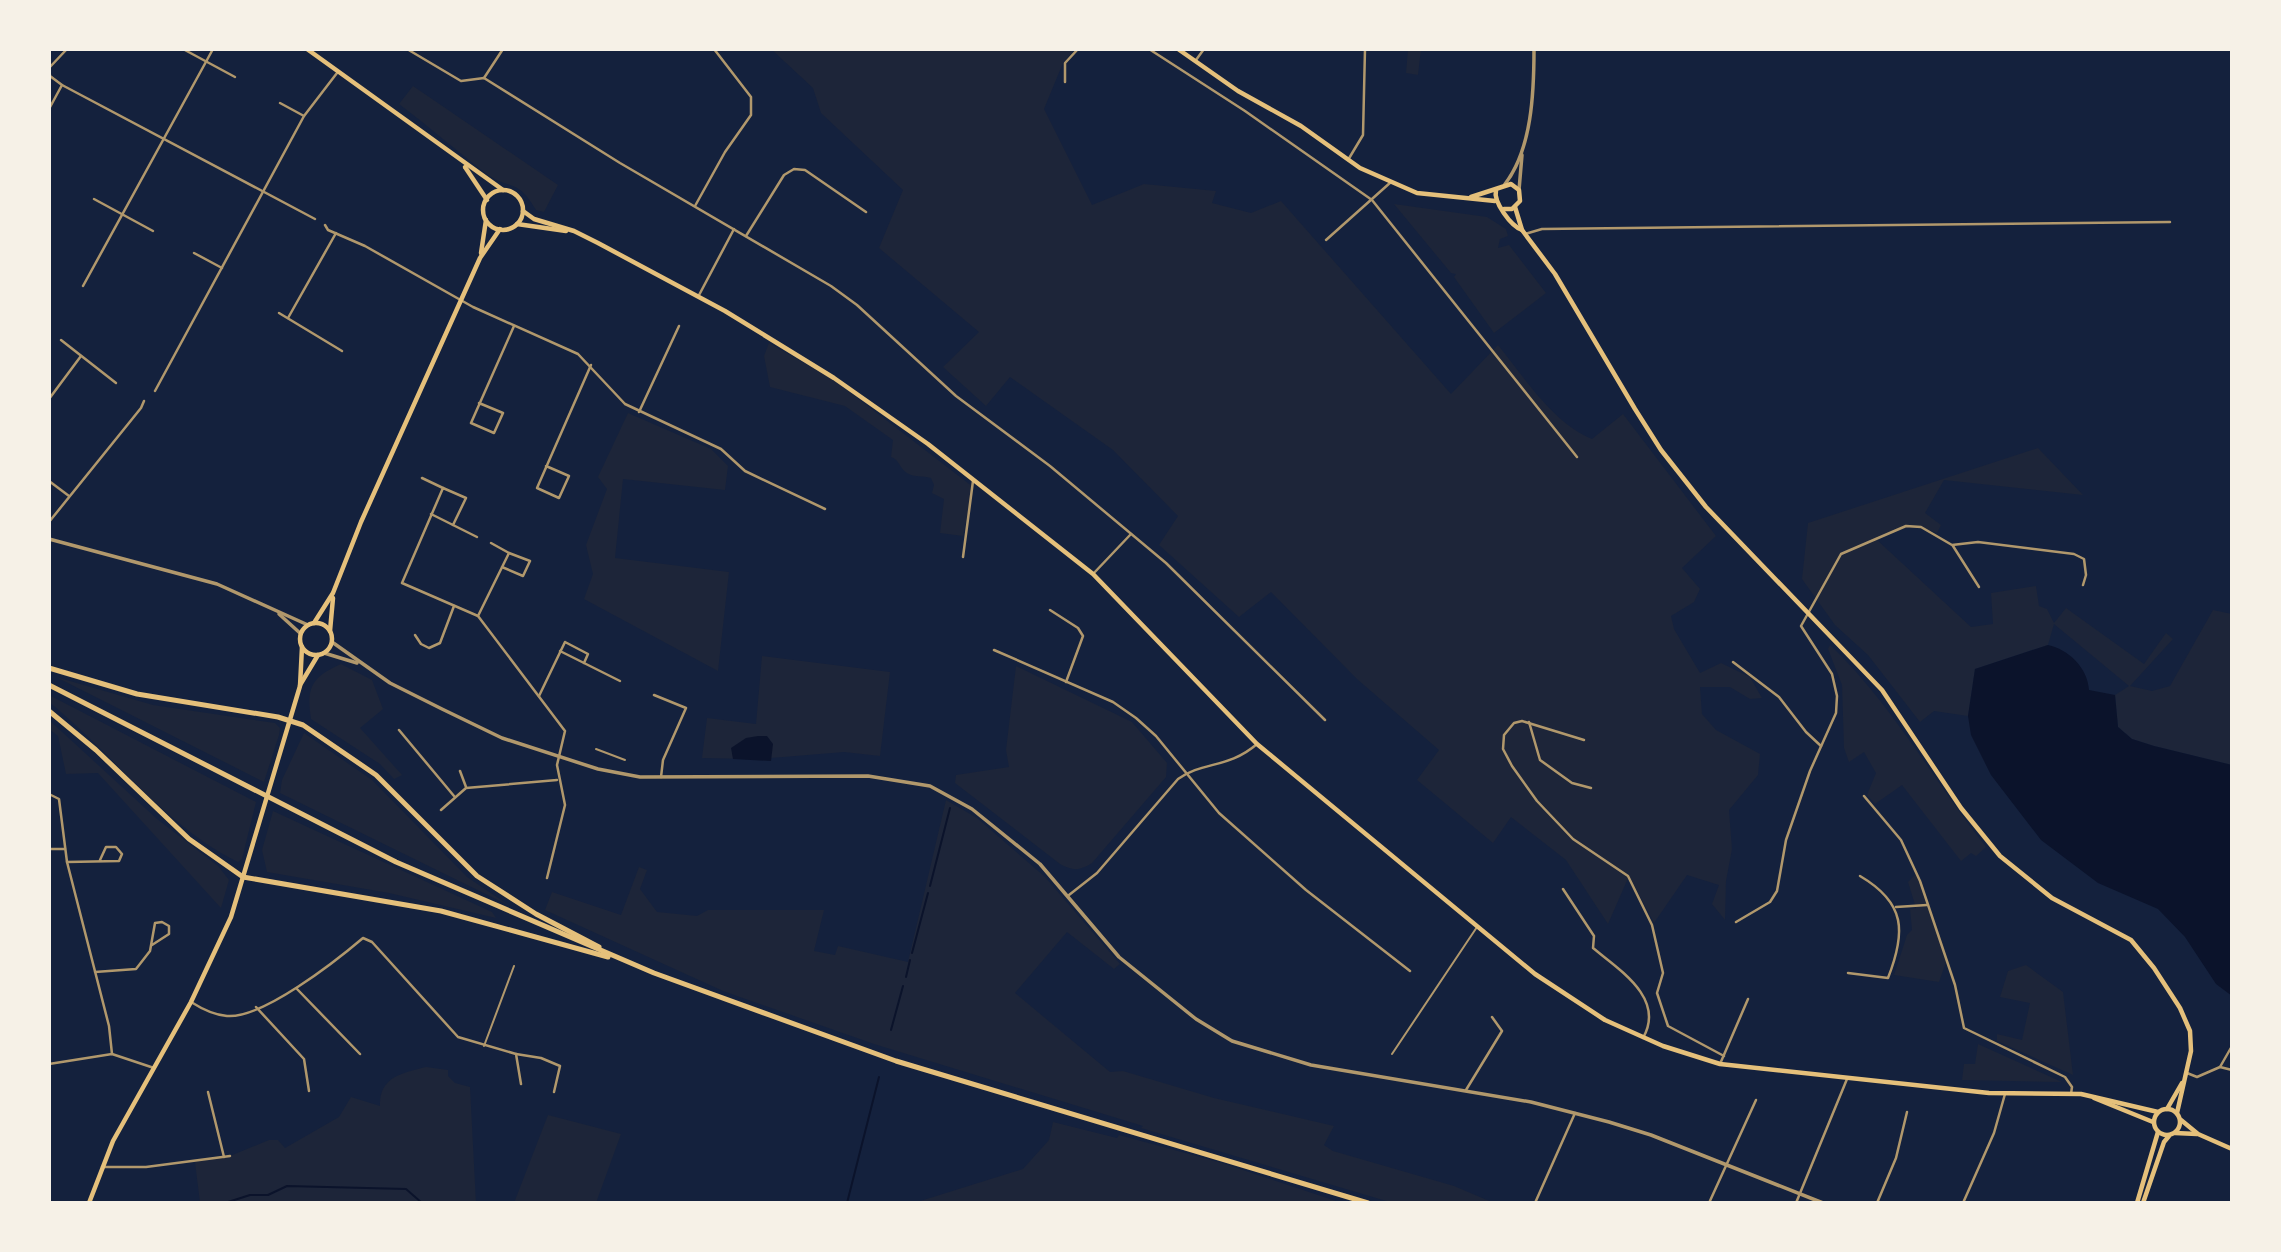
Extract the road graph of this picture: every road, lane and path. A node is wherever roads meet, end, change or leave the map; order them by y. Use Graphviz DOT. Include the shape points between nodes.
graph roads {
  1 [pos="68,49"];
  2 [pos="183,49"];
  3 [pos="213,49"];
  4 [pos="407,49"];
  5 [pos="503,49"];
  6 [pos="713,49"];
  7 [pos="1077,49"];
  8 [pos="1149,49"];
  9 [pos="1178,49"];
  10 [pos="1204,49"];
  11 [pos="1364,49"];
  12 [pos="1534,49"];
  13 [pos="311,50"];
  14 [pos="206,62"];
  15 [pos="1195,62"];
  16 [pos="337,73"];
  17 [pos="235,76"];
  18 [pos="484,78"];
  19 [pos="1065,82"];
  20 [pos="62,85"];
  21 [pos="280,103"];
  22 [pos="49,109"];
  23 [pos="304,116"];
  24 [pos="164,138"];
  25 [pos="1521,153"];
  26 [pos="1348,160"];
  27 [pos="463,164"];
  28 [pos="1391,183"];
  29 [pos="1504,184"];
  30 [pos="503,190"];
  31 [pos="1496,190"];
  32 [pos="1519,190"];
  33 [pos="264,193"];
  34 [pos="94,198"];
  35 [pos="1470,198"];
  36 [pos="487,200"];
  37 [pos="1371,200"];
  38 [pos="1495,201"];
  39 [pos="695,206"];
  40 [pos="1515,207"];
  41 [pos="1504,209"];
  42 [pos="523,211"];
  43 [pos="866,212"];
  44 [pos="122,214"];
  45 [pos="315,219"];
  46 [pos="486,220"];
  47 [pos="2170,222"];
  48 [pos="517,224"];
  49 [pos="325,225"];
  50 [pos="500,229"];
  51 [pos="734,229"];
  52 [pos="153,231"];
  53 [pos="574,231"];
  54 [pos="1524,232"];
  55 [pos="336,233"];
  56 [pos="746,236"];
  57 [pos="1326,240"];
  58 [pos="194,253"];
  59 [pos="480,258"];
  60 [pos="222,268"];
  61 [pos="83,286"];
  62 [pos="698,297"];
  63 [pos="462,299"];
  64 [pos="279,313"];
  65 [pos="288,318"];
  66 [pos="514,326"];
  67 [pos="679,326"];
  68 [pos="61,340"];
  69 [pos="342,351"];
  70 [pos="81,356"];
  71 [pos="591,365"];
  72 [pos="116,383"];
  73 [pos="155,391"];
  74 [pos="49,399"];
  75 [pos="144,401"];
  76 [pos="479,403"];
  77 [pos="639,412"];
  78 [pos="1577,457"];
  79 [pos="547,466"];
  80 [pos="422,478"];
  81 [pos="974,479"];
  82 [pos="49,481"];
  83 [pos="443,488"];
  84 [pos="69,497"];
  85 [pos="825,509"];
  86 [pos="431,514"];
  87 [pos="49,522"];
  88 [pos="453,525"];
  89 [pos="1131,534"];
  90 [pos="477,537"];
  91 [pos="49,539"];
  92 [pos="491,543"];
  93 [pos="1952,545"];
  94 [pos="509,553"];
  95 [pos="962,557"];
  96 [pos="502,567"];
  97 [pos="1093,574"];
  98 [pos="2083,585"];
  99 [pos="1979,587"];
  100 [pos="333,593"];
  101 [pos="454,606"];
  102 [pos="1050,610"];
  103 [pos="277,613"];
  104 [pos="1808,615"];
  105 [pos="478,616"];
  106 [pos="312,624"];
  107 [pos="330,631"];
  108 [pos="301,634"];
  109 [pos="415,635"];
  110 [pos="332,642"];
  111 [pos="302,646"];
  112 [pos="995,650"];
  113 [pos="561,651"];
  114 [pos="321,654"];
  115 [pos="1733,662"];
  116 [pos="584,663"];
  117 [pos="359,664"];
  118 [pos="49,668"];
  119 [pos="620,681"];
  120 [pos="1066,682"];
  121 [pos="49,685"];
  122 [pos="300,686"];
  123 [pos="654,695"];
  124 [pos="539,696"];
  125 [pos="49,711"];
  126 [pos="1325,720"];
  127 [pos="290,721"];
  128 [pos="1529,722"];
  129 [pos="399,730"];
  130 [pos="1584,740"];
  131 [pos="1257,744"];
  132 [pos="1821,746"];
  133 [pos="596,749"];
  134 [pos="558,757"];
  135 [pos="625,760"];
  136 [pos="460,771"];
  137 [pos="1185,774"];
  138 [pos="661,777"];
  139 [pos="557,780"];
  140 [pos="466,788"];
  141 [pos="1591,788"];
  142 [pos="49,794"];
  143 [pos="454,796"];
  144 [pos="1864,796"];
  145 [pos="441,810"];
  146 [pos="49,849"];
  147 [pos="65,849"];
  148 [pos="100,860"];
  149 [pos="67,862"];
  150 [pos="1860,876"];
  151 [pos="243,877"];
  152 [pos="547,878"];
  153 [pos="1563,889"];
  154 [pos="1069,895"];
  155 [pos="1928,905"];
  156 [pos="1896,906"];
  157 [pos="1736,922"];
  158 [pos="1477,927"];
  159 [pos="152,945"];
  160 [pos="514,966"];
  161 [pos="635,966"];
  162 [pos="1410,971"];
  163 [pos="95,972"];
  164 [pos="1848,973"];
  165 [pos="297,989"];
  166 [pos="1748,999"];
  167 [pos="191,1002"];
  168 [pos="256,1007"];
  169 [pos="1492,1017"];
  170 [pos="1643,1038"];
  171 [pos="484,1046"];
  172 [pos="2232,1046"];
  173 [pos="112,1054"];
  174 [pos="360,1054"];
  175 [pos="516,1054"];
  176 [pos="1392,1054"];
  177 [pos="1724,1056"];
  178 [pos="49,1064"];
  179 [pos="1720,1064"];
  180 [pos="2220,1067"];
  181 [pos="154,1068"];
  182 [pos="2232,1070"];
  183 [pos="2186,1075"];
  184 [pos="1846,1079"];
  185 [pos="521,1084"];
  186 [pos="1466,1090"];
  187 [pos="309,1091"];
  188 [pos="554,1092"];
  189 [pos="208,1093"];
  190 [pos="2005,1094"];
  191 [pos="2071,1094"];
  192 [pos="2090,1096"];
  193 [pos="1756,1100"];
  194 [pos="2167,1109"];
  195 [pos="1907,1112"];
  196 [pos="2158,1112"];
  197 [pos="1575,1113"];
  198 [pos="2178,1113"];
  199 [pos="2180,1119"];
  200 [pos="2154,1123"];
  201 [pos="2158,1131"];
  202 [pos="2172,1134"];
  203 [pos="2198,1134"];
  204 [pos="2232,1149"];
  205 [pos="230,1156"];
  206 [pos="224,1157"];
  207 [pos="1726,1166"];
  208 [pos="102,1167"];
  209 [pos="1800,1193"];
  210 [pos="89,1203"];
  211 [pos="1368,1203"];
  212 [pos="1535,1203"];
  213 [pos="1709,1203"];
  214 [pos="1796,1203"];
  215 [pos="1824,1203"];
  216 [pos="1877,1203"];
  217 [pos="1963,1203"];
  218 [pos="2137,1203"];
  219 [pos="2144,1203"];
  1 -- 20 [label="street" via="49,68 50,76"];
  2 -- 14 [label="street"];
  3 -- 14 [label="street"];
  4 -- 18 [label="street" via="461,81"];
  5 -- 18 [label="street"];
  6 -- 39 [label="street" via="751,97 751,114"];
  7 -- 19 [label="street" via="1065,63"];
  8 -- 37 [label="street"];
  9 -- 15 [label="main road"];
  10 -- 15 [label="street"];
  11 -- 26 [label="street" via="1366,119 1363,135"];
  12 -- 25 [label="street" via="1532,97"];
  13 -- 16 [label="main road"];
  14 -- 17 [label="street"];
  14 -- 24 [label="street"];
  15 -- 26 [label="main road"];
  16 -- 23 [label="street"];
  16 -- 27 [label="main road"];
  18 -- 39 [label="street"];
  20 -- 22 [label="street"];
  20 -- 24 [label="street"];
  21 -- 23 [label="street"];
  23 -- 33 [label="street"];
  24 -- 33 [label="street"];
  24 -- 44 [label="street"];
  25 -- 29 [label="street"];
  25 -- 32 [label="street"];
  26 -- 28 [label="main road"];
  27 -- 30 [label="main road"];
  27 -- 36 [label="main road"];
  28 -- 35 [label="main road" via="1441,198"];
  28 -- 37 [label="street"];
  29 -- 31 [label="main road"];
  29 -- 32 [label="main road"];
  30 -- 36 [label="main road"];
  30 -- 42 [label="main road" via="517,196"];
  31 -- 35 [label="main road"];
  31 -- 38 [label="main road"];
  32 -- 40 [label="main road"];
  33 -- 45 [label="street"];
  33 -- 60 [label="street"];
  34 -- 44 [label="street"];
  35 -- 38 [label="main road"];
  36 -- 46 [label="main road"];
  37 -- 57 [label="street"];
  37 -- 78 [label="street"];
  38 -- 41 [label="main road"];
  39 -- 51 [label="street"];
  40 -- 41 [label="main road"];
  40 -- 54 [label="main road"];
  41 -- 54 [label="main road"];
  42 -- 48 [label="main road"];
  42 -- 53 [label="main road"];
  43 -- 56 [label="street" via="805,170 794,169 785,175"];
  44 -- 52 [label="street"];
  44 -- 61 [label="street"];
  46 -- 50 [label="main road"];
  46 -- 59 [label="main road"];
  47 -- 54 [label="street"];
  48 -- 50 [label="main road"];
  48 -- 53 [label="main road"];
  49 -- 55 [label="street"];
  50 -- 59 [label="main road"];
  51 -- 56 [label="street"];
  51 -- 62 [label="street"];
  53 -- 62 [label="main road"];
  54 -- 104 [label="main road" via="1683,479"];
  55 -- 63 [label="street"];
  55 -- 65 [label="street"];
  56 -- 89 [label="street" via="857,305 956,396"];
  58 -- 60 [label="street"];
  59 -- 63 [label="main road"];
  60 -- 73 [label="street"];
  62 -- 81 [label="main road" via="834,378"];
  63 -- 66 [label="street"];
  63 -- 100 [label="main road"];
  64 -- 65 [label="street"];
  65 -- 69 [label="street"];
  66 -- 71 [label="street" via="578,354"];
  66 -- 76 [label="street"];
  67 -- 77 [label="street"];
  68 -- 70 [label="street"];
  70 -- 72 [label="street"];
  70 -- 74 [label="street"];
  71 -- 77 [label="street" via="616,397"];
  71 -- 79 [label="street"];
  75 -- 84 [label="street"];
  76 -- 76 [label="street" via="503,414 494,433 471,423"];
  77 -- 85 [label="street" via="721,450 736,466"];
  79 -- 79 [label="street" via="569,476 559,498 537,488"];
  80 -- 83 [label="street"];
  81 -- 95 [label="street"];
  81 -- 97 [label="main road"];
  82 -- 84 [label="street"];
  83 -- 86 [label="street"];
  83 -- 88 [label="street" via="466,498"];
  84 -- 87 [label="street"];
  86 -- 88 [label="street"];
  86 -- 101 [label="street" via="402,583"];
  88 -- 90 [label="street"];
  89 -- 97 [label="street"];
  89 -- 126 [label="street"];
  91 -- 103 [label="street" via="186,573"];
  92 -- 94 [label="street"];
  93 -- 98 [label="street" via="2000,544 2074,554 2087,566"];
  93 -- 99 [label="street"];
  93 -- 104 [label="street" via="1921,527 1906,526 1849,549 1835,563"];
  94 -- 96 [label="street"];
  94 -- 96 [label="street" via="530,561 523,576"];
  96 -- 105 [label="street"];
  97 -- 131 [label="main road"];
  100 -- 106 [label="main road"];
  100 -- 107 [label="main road"];
  101 -- 105 [label="street"];
  101 -- 109 [label="street" via="440,643 429,648"];
  102 -- 120 [label="street" via="1083,636"];
  103 -- 106 [label="street"];
  103 -- 108 [label="street"];
  104 -- 132 [label="street" via="1801,626 1832,674 1837,696 1836,713"];
  104 -- 183 [label="main road" via="1882,691 2000,856 2036,887 2116,930 2143,953 2190,1031"];
  105 -- 124 [label="street"];
  106 -- 107 [label="main road"];
  106 -- 108 [label="main road"];
  107 -- 110 [label="main road"];
  108 -- 111 [label="main road"];
  110 -- 114 [label="main road"];
  110 -- 117 [label="street"];
  111 -- 114 [label="main road" via="309,653"];
  111 -- 122 [label="main road"];
  112 -- 120 [label="street"];
  113 -- 116 [label="street"];
  113 -- 116 [label="street" via="565,642 589,654"];
  113 -- 124 [label="street"];
  114 -- 117 [label="street"];
  114 -- 122 [label="main road"];
  115 -- 132 [label="street" via="1779,697"];
  116 -- 119 [label="street"];
  117 -- 134 [label="street" via="502,738"];
  118 -- 127 [label="highway" via="148,696"];
  120 -- 137 [label="street" via="1113,702 1136,718"];
  121 -- 161 [label="highway" via="396,862"];
  122 -- 127 [label="main road"];
  123 -- 138 [label="street" via="685,708 663,760"];
  124 -- 134 [label="street" via="565,732"];
  125 -- 151 [label="highway" via="189,839"];
  127 -- 151 [label="main road"];
  127 -- 161 [label="highway" via="303,725 376,775 452,853 496,889"];
  128 -- 130 [label="street"];
  128 -- 141 [label="street" via="1540,760 1572,783"];
  128 -- 177 [label="street" via="1514,723 1504,736 1503,749 1537,802 1573,839 1628,876 1638,891 1660,953 1663,973 1657,993 1668,1026"];
  129 -- 143 [label="street"];
  131 -- 137 [label="street" via="1224,764"];
  131 -- 158 [label="main road"];
  132 -- 157 [label="street" via="1787,840 1777,891 1770,902"];
  133 -- 135 [label="lane"];
  134 -- 138 [label="street" via="623,775"];
  134 -- 139 [label="street"];
  136 -- 140 [label="street"];
  137 -- 154 [label="street" via="1097,873"];
  137 -- 162 [label="street" via="1219,813 1306,890"];
  138 -- 154 [label="street" via="847,775 930,786 972,809"];
  139 -- 140 [label="street"];
  139 -- 152 [label="street" via="565,805"];
  140 -- 143 [label="street"];
  142 -- 147 [label="street" via="59,799"];
  143 -- 145 [label="street"];
  144 -- 155 [label="street" via="1901,840"];
  146 -- 147 [label="street"];
  147 -- 149 [label="street"];
  148 -- 148 [label="street" via="120,861 122,853 116,847 106,847"];
  148 -- 149 [label="street"];
  149 -- 163 [label="street"];
  150 -- 156 [label="street" via="1878,886"];
  151 -- 161 [label="highway" via="441,911"];
  151 -- 167 [label="main road" via="230,918"];
  153 -- 170 [label="street" via="1594,936 1593,948 1641,990 1648,1018"];
  154 -- 186 [label="street" via="1119,957 1196,1019 1232,1041 1311,1065"];
  155 -- 156 [label="street"];
  155 -- 191 [label="street" via="1964,1028 2065,1077"];
  156 -- 164 [label="street" via="1900,935 1888,978"];
  158 -- 170 [label="main road" via="1557,991"];
  158 -- 176 [label="lane"];
  159 -- 159 [label="street" via="155,923 169,926 169,934"];
  159 -- 163 [label="street" via="145,962 136,969"];
  160 -- 171 [label="lane"];
  161 -- 211 [label="highway" via="896,1061"];
  163 -- 173 [label="street"];
  165 -- 168 [label="street"];
  165 -- 171 [label="street" via="363,938 372,942 458,1037"];
  165 -- 174 [label="street"];
  166 -- 177 [label="street"];
  167 -- 168 [label="street" via="230,1016"];
  167 -- 181 [label="main road"];
  168 -- 187 [label="street" via="304,1059"];
  169 -- 186 [label="street" via="1502,1031"];
  170 -- 179 [label="main road"];
  171 -- 175 [label="street"];
  172 -- 180 [label="street"];
  173 -- 178 [label="street"];
  173 -- 181 [label="street"];
  175 -- 185 [label="street"];
  175 -- 188 [label="street" via="560,1066"];
  177 -- 179 [label="street"];
  179 -- 184 [label="main road"];
  180 -- 182 [label="street"];
  180 -- 183 [label="street" via="2206,1076"];
  181 -- 208 [label="main road"];
  183 -- 194 [label="main road"];
  183 -- 198 [label="main road"];
  184 -- 190 [label="main road"];
  184 -- 209 [label="street"];
  186 -- 197 [label="street"];
  189 -- 206 [label="street"];
  190 -- 191 [label="main road"];
  190 -- 217 [label="street" via="1994,1133"];
  191 -- 192 [label="main road"];
  192 -- 196 [label="main road"];
  192 -- 200 [label="main road"];
  193 -- 207 [label="street"];
  194 -- 196 [label="main road"];
  194 -- 198 [label="main road"];
  195 -- 216 [label="street" via="1896,1158"];
  196 -- 200 [label="main road"];
  197 -- 207 [label="street" via="1651,1135"];
  197 -- 212 [label="street"];
  198 -- 199 [label="main road"];
  199 -- 202 [label="main road"];
  199 -- 203 [label="main road"];
  200 -- 201 [label="main road"];
  201 -- 202 [label="main road"];
  201 -- 218 [label="main road"];
  202 -- 203 [label="main road"];
  202 -- 219 [label="main road" via="2164,1142"];
  203 -- 204 [label="main road"];
  205 -- 206 [label="street"];
  206 -- 208 [label="street" via="146,1167"];
  207 -- 209 [label="street"];
  207 -- 213 [label="street"];
  208 -- 210 [label="main road"];
  209 -- 214 [label="street"];
  209 -- 215 [label="street"];
}
